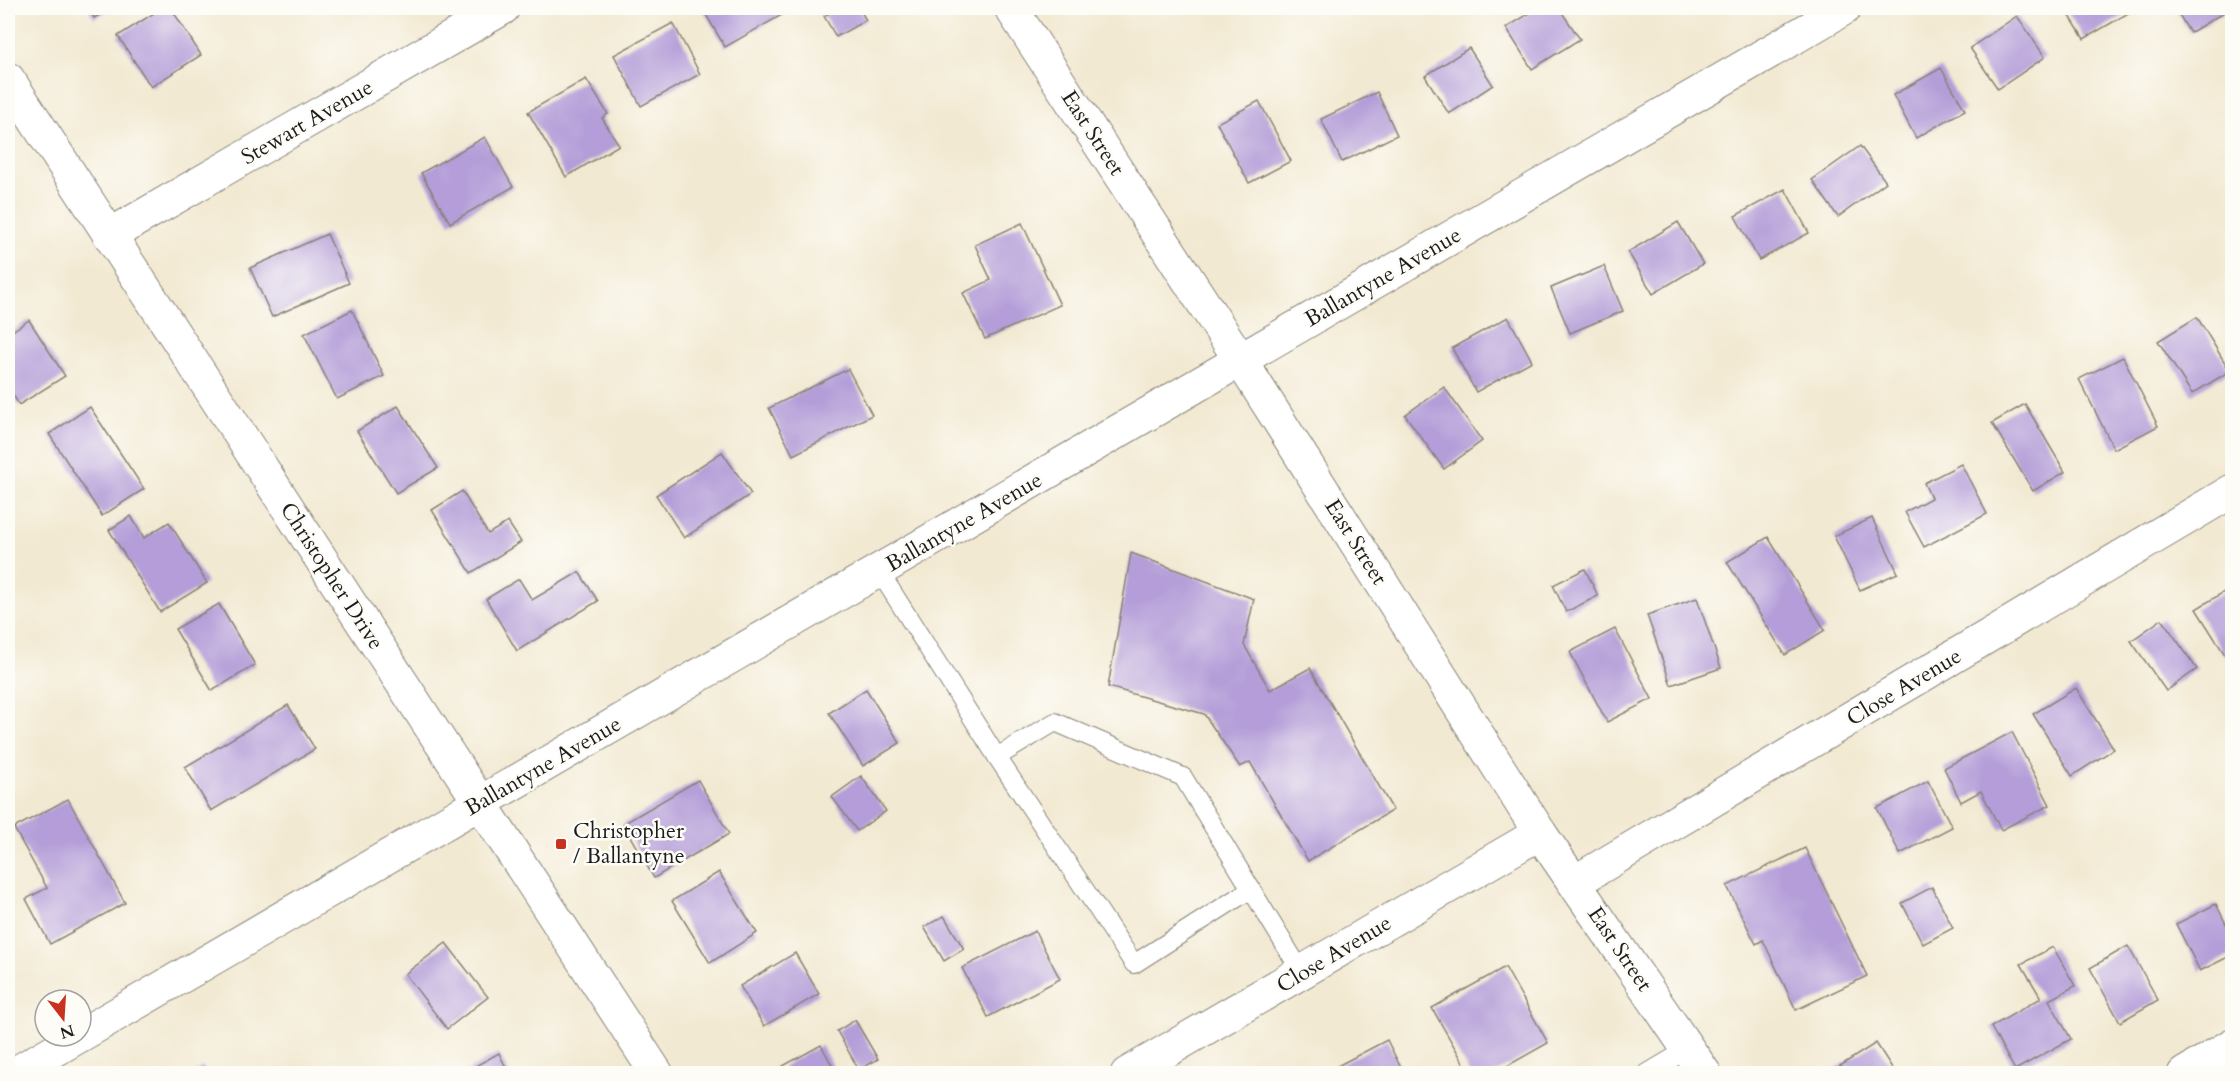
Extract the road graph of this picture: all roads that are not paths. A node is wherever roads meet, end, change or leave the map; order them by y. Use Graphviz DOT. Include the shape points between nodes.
graph roads {
  1 [pos="503,8"];
  2 [pos="1011,8"];
  3 [pos="1845,8"];
  4 [pos="8,79"];
  5 [pos="110,235"];
  6 [pos="1241,361"];
  7 [pos="2232,491"];
  8 [pos="879,571"];
  9 [pos="997,757"];
  10 [pos="480,802"];
  11 [pos="1540,833"];
  12 [pos="1575,882"];
  13 [pos="1251,889"];
  14 [pos="1302,973"];
  15 [pos="93,1027"];
  16 [pos="2232,1045"];
  17 [pos="58,1048"];
  18 [pos="1697,1062"];
  19 [pos="14,1074"];
  20 [pos="657,1074"];
  21 [pos="1126,1074"];
  22 [pos="1646,1074"];
  23 [pos="2184,1074"];
  1 -- 5 [label="street, Stewart Avenue"];
  2 -- 6 [label="street, East Street"];
  3 -- 6 [label="street, Ballantyne Avenue"];
  4 -- 5 [label="street, Christopher Drive"];
  5 -- 10 [label="street, Christopher Drive"];
  6 -- 8 [label="street, Ballantyne Avenue"];
  6 -- 11 [label="street, East Street"];
  7 -- 12 [label="street, Close Avenue"];
  8 -- 9 [label="lane"];
  8 -- 10 [label="street, Ballantyne Avenue"];
  9 -- 13 [label="lane" via="1054,722 1183,777"];
  9 -- 13 [label="lane" via="1134,964"];
  10 -- 15 [label="street, Ballantyne Avenue"];
  10 -- 20 [label="street, Christopher Drive"];
  11 -- 12 [label="street, East Street"];
  11 -- 14 [label="street, Close Avenue"];
  12 -- 18 [label="street, East Street"];
  13 -- 14 [label="lane"];
  14 -- 21 [label="street, Close Avenue"];
  16 -- 23 [label="street"];
  17 -- 19 [label="street, Ballantyne Avenue"];
  18 -- 22 [label="lane"];
}
